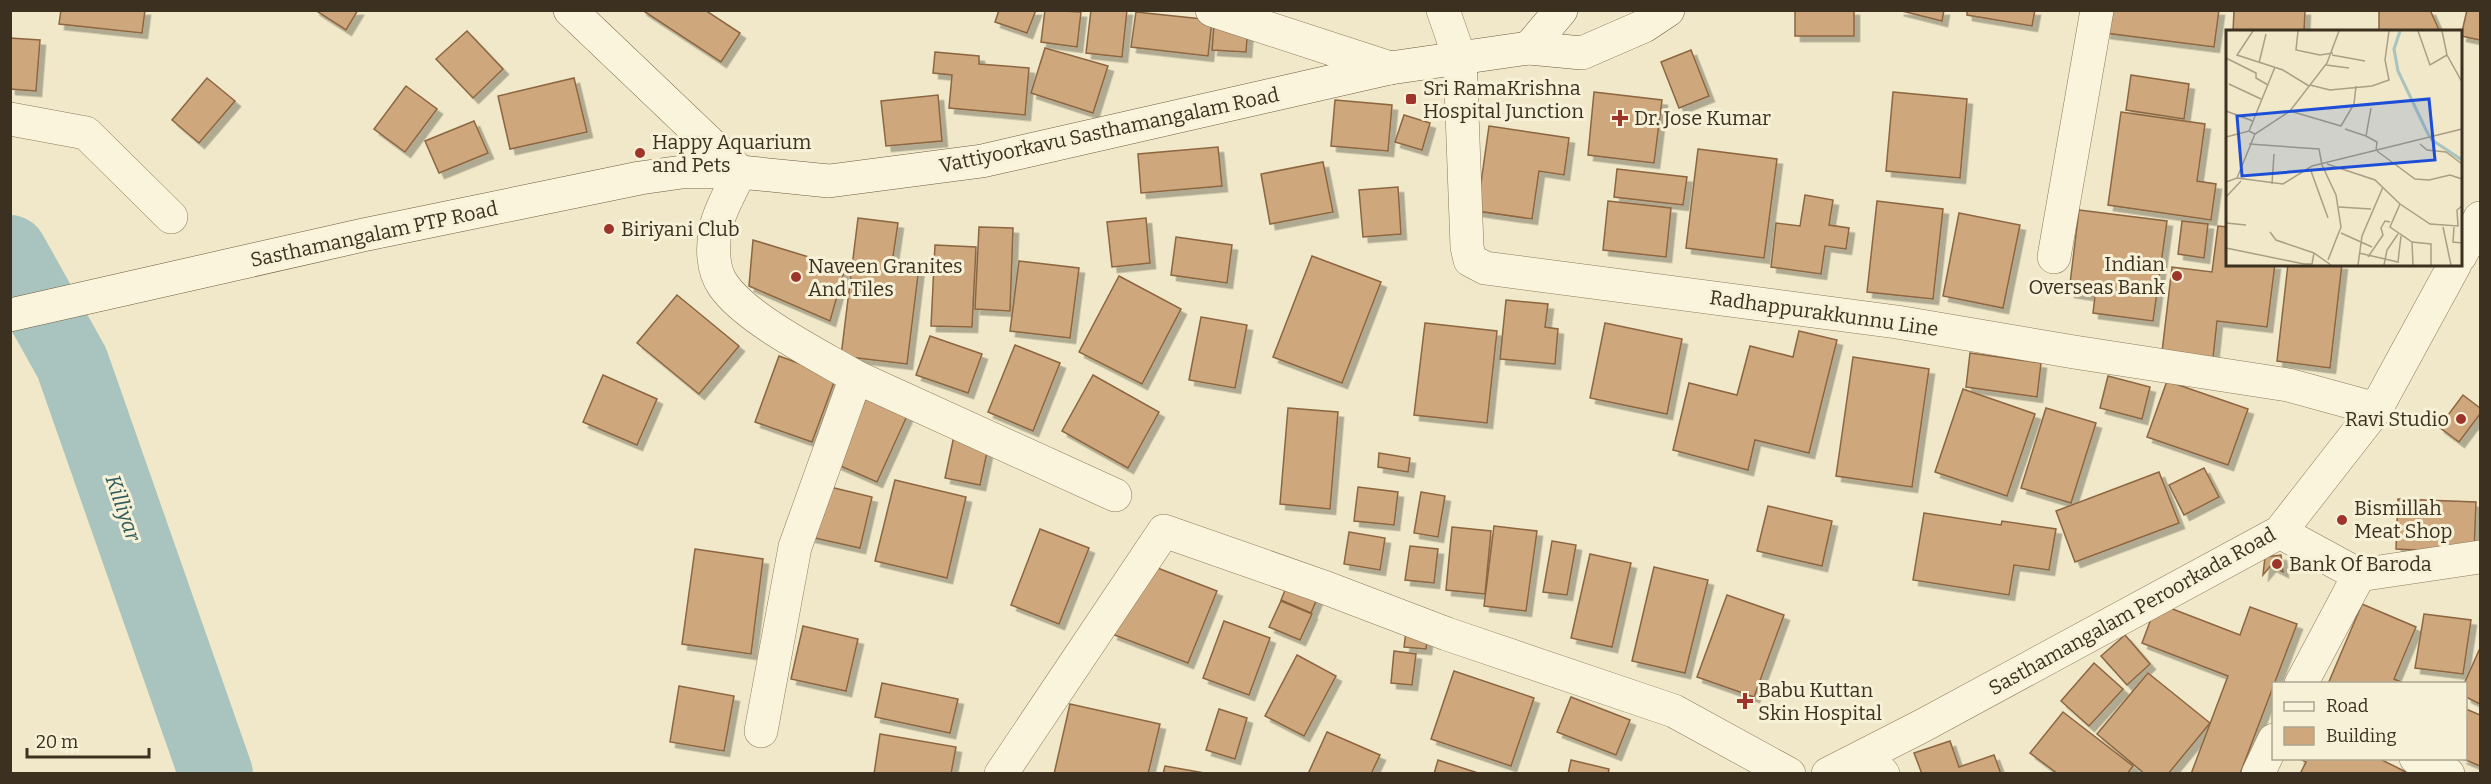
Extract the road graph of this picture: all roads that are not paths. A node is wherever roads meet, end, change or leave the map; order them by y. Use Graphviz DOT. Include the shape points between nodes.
graph roads {
  1 [pos="564,10"];
  2 [pos="570,10"];
  3 [pos="1212,10"];
  4 [pos="1443,10"];
  5 [pos="1560,10"];
  6 [pos="1668,10"];
  7 [pos="2097,10"];
  8 [pos="1529,48"];
  9 [pos="1460,59"];
  10 [pos="1390,68"];
  11 [pos="665,102"];
  12 [pos="10,119"];
  13 [pos="740,172"];
  14 [pos="171,218"];
  15 [pos="2481,218"];
  16 [pos="2461,254"];
  17 [pos="2054,257"];
  18 [pos="2454,266"];
  19 [pos="10,315"];
  20 [pos="856,377"];
  21 [pos="2376,409"];
  22 [pos="1115,495"];
  23 [pos="2280,532"];
  24 [pos="2481,557"];
  25 [pos="2359,575"];
  26 [pos="2302,682"];
  27 [pos="761,731"];
  28 [pos="2272,744"];
  29 [pos="2418,760"];
  30 [pos="1875,764"];
  31 [pos="1001,774"];
  32 [pos="1788,774"];
  33 [pos="1828,774"];
  34 [pos="2258,774"];
  35 [pos="2448,774"];
  1 -- 11 [label="street"];
  2 -- 11 [label="street"];
  3 -- 10 [label="street"];
  4 -- 9 [label="street, Radhappurakkunnu Line"];
  5 -- 8 [label="street"];
  6 -- 8 [label="street, Vattiyoorkavu Sasthamangalam Road" via="1644,26 1582,54"];
  7 -- 17 [label="street"];
  8 -- 9 [label="street, Vattiyoorkavu Sasthamangalam Road"];
  9 -- 10 [label="street, Vattiyoorkavu Sasthamangalam Road"];
  9 -- 21 [label="street, Radhappurakkunnu Line" via="1467,246 1470,260 1485,268 1897,322 2288,385"];
  10 -- 13 [label="street, Vattiyoorkavu Sasthamangalam Road" via="982,161 830,181"];
  11 -- 13 [label="street"];
  12 -- 14 [label="street" via="86,133"];
  13 -- 19 [label="street, Sasthamangalam PTP Road" via="640,177"];
  13 -- 20 [label="street" via="716,225 716,270 724,286 748,310"];
  15 -- 16 [label="street"];
  18 -- 21 [label="street, Sasthamangalam Peroorkada Road"];
  20 -- 22 [label="street"];
  20 -- 27 [label="street" via="795,548"];
  21 -- 23 [label="street, Sasthamangalam Peroorkada Road"];
  23 -- 25 [label="street"];
  23 -- 30 [label="street, Sasthamangalam Peroorkada Road"];
  24 -- 25 [label="street"];
  25 -- 26 [label="street"];
  28 -- 34 [label="street"];
  29 -- 35 [label="street"];
  30 -- 33 [label="street, Sasthamangalam Peroorkada Road"];
  31 -- 32 [label="street" via="1164,531 1674,711"];
}
